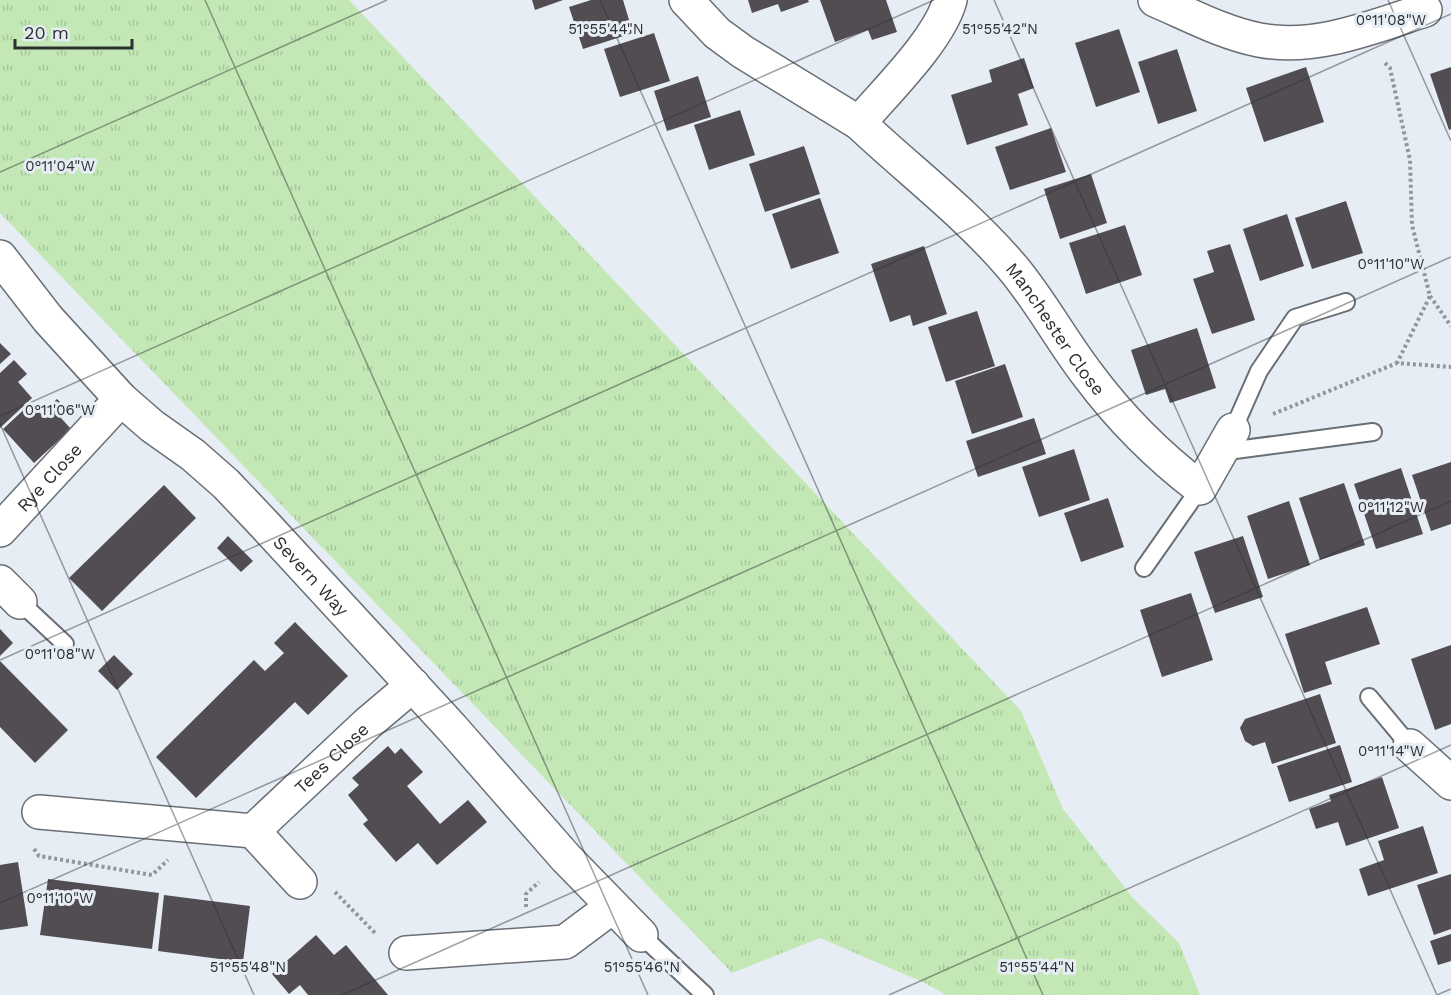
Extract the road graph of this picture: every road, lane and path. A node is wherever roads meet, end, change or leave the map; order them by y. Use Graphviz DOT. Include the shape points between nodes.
graph roads {
  1 [pos="686,0"];
  2 [pos="950,0"];
  3 [pos="1155,0"];
  4 [pos="1429,5"];
  5 [pos="1360,32"];
  6 [pos="859,123"];
  7 [pos="0,257"];
  8 [pos="1430,296"];
  9 [pos="1346,302"];
  10 [pos="1451,326"];
  11 [pos="1396,363"];
  12 [pos="1451,368"];
  13 [pos="121,399"];
  14 [pos="1373,432"];
  15 [pos="1227,441"];
  16 [pos="1200,488"];
  17 [pos="0,530"];
  18 [pos="1144,568"];
  19 [pos="10,592"];
  20 [pos="65,644"];
  21 [pos="413,685"];
  22 [pos="1369,697"];
  23 [pos="1410,746"];
  24 [pos="1451,783"];
  25 [pos="39,813"];
  26 [pos="253,831"];
  27 [pos="566,858"];
  28 [pos="300,882"];
  29 [pos="612,907"];
  30 [pos="641,935"];
  31 [pos="528,944"];
  32 [pos="406,953"];
  33 [pos="705,995"];
  1 -- 6 [label="street, Manchester Close" via="717,33 743,52"];
  2 -- 6 [label="street" via="932,37"];
  3 -- 5 [label="street" via="1258,40 1287,43"];
  4 -- 5 [label="street"];
  5 -- 8 [label="path" via="1389,68 1410,160 1412,225"];
  6 -- 16 [label="street, Manchester Close" via="985,235 1113,406 1169,464"];
  7 -- 13 [label="street, Severn Way" via="48,319"];
  8 -- 10 [label="path"];
  8 -- 11 [label="path"];
  9 -- 15 [label="lane" via="1295,318 1259,371"];
  11 -- 12 [label="path"];
  11 -- 15 [label="path"];
  13 -- 17 [label="street, Rye Close"];
  13 -- 21 [label="street, Severn Way" via="226,484"];
  14 -- 15 [label="lane"];
  15 -- 16 [label="street"];
  16 -- 18 [label="lane"];
  19 -- 20 [label="lane"];
  21 -- 26 [label="street, Tees Close"];
  21 -- 27 [label="street, Severn Way"];
  22 -- 23 [label="lane"];
  23 -- 24 [label="street"];
  25 -- 26 [label="street"];
  26 -- 28 [label="street"];
  27 -- 29 [label="street, Severn Way"];
  27 -- 31 [label="path" via="526,894"];
  28 -- 32 [label="path" via="337,892 381,939"];
  29 -- 30 [label="street, Severn Way"];
  29 -- 31 [label="street" via="565,942"];
  30 -- 33 [label="lane"];
  31 -- 32 [label="street"];
}
